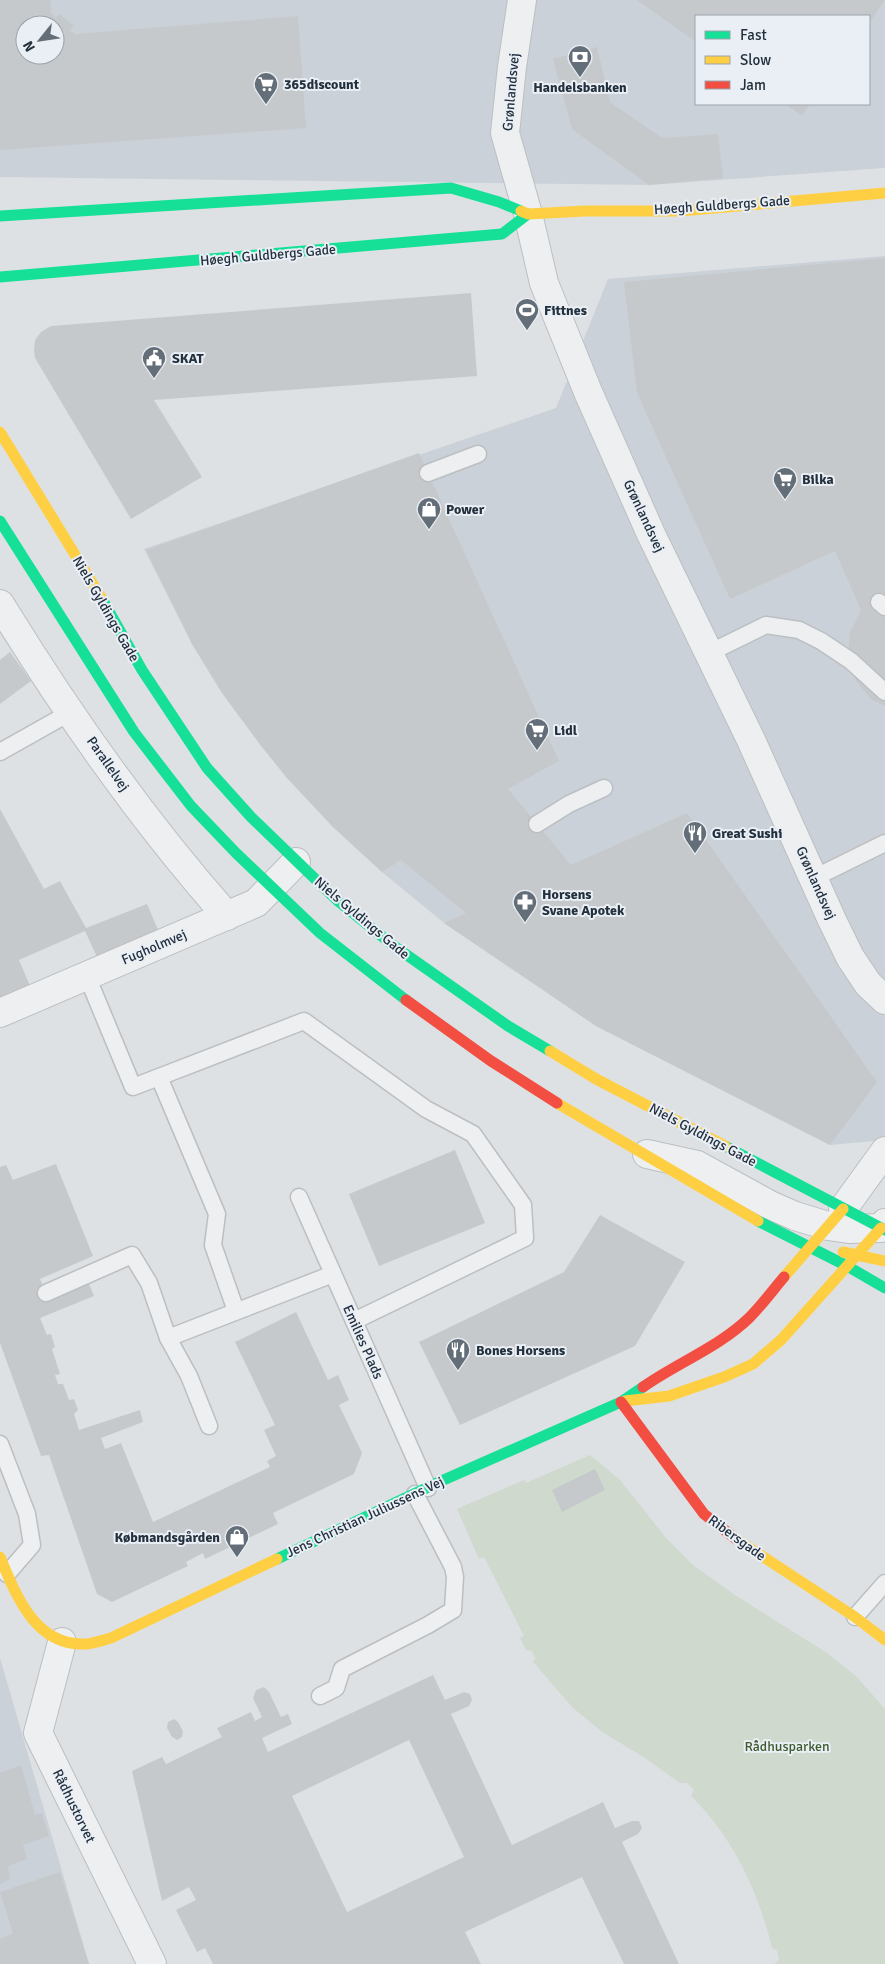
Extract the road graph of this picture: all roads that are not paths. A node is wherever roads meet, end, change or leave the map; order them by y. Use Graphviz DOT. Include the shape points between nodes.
graph roads {
  1 [pos="522,0"];
  2 [pos="885,193"];
  3 [pos="528,214"];
  4 [pos="0,216"];
  5 [pos="0,277"];
  6 [pos="0,432"];
  7 [pos="478,454"];
  8 [pos="428,473"];
  9 [pos="0,521"];
  10 [pos="0,604"];
  11 [pos="710,653"];
  12 [pos="885,692"];
  13 [pos="71,712"];
  14 [pos="0,752"];
  15 [pos="604,788"];
  16 [pos="537,824"];
  17 [pos="885,844"];
  18 [pos="296,862"];
  19 [pos="814,878"];
  20 [pos="273,887"];
  21 [pos="227,916"];
  22 [pos="87,976"];
  23 [pos="885,1000"];
  24 [pos="0,1013"];
  25 [pos="159,1077"];
  26 [pos="885,1151"];
  27 [pos="638,1152"];
  28 [pos="299,1197"];
  29 [pos="836,1217"];
  30 [pos="884,1227"];
  31 [pos="809,1248"];
  32 [pos="858,1254"];
  33 [pos="885,1261"];
  34 [pos="848,1266"];
  35 [pos="333,1274"];
  36 [pos="885,1288"];
  37 [pos="46,1293"];
  38 [pos="236,1311"];
  39 [pos="354,1321"];
  40 [pos="168,1338"];
  41 [pos="621,1402"];
  42 [pos="209,1426"];
  43 [pos="0,1444"];
  44 [pos="422,1491"];
  45 [pos="0,1557"];
  46 [pos="7,1574"];
  47 [pos="885,1583"];
  48 [pos="855,1617"];
  49 [pos="885,1640"];
  50 [pos="62,1642"];
  51 [pos="320,1696"];
  52 [pos="152,1964"];
  1 -- 3 [label="street, Grønlandsvej" via="505,133"];
  2 -- 3 [label="street, Høegh Guldbergs Gade" via="680,211 585,210"];
  3 -- 4 [label="street, Høegh Guldbergs Gade" via="451,188"];
  3 -- 5 [label="street, Høegh Guldbergs Gade" via="502,234"];
  3 -- 11 [label="street, Grønlandsvej" via="544,283 588,392 651,534"];
  6 -- 18 [label="street, Niels Gyldings Gade" via="142,670 207,768"];
  7 -- 8 [label="lane"];
  9 -- 20 [label="street" via="134,732 191,806"];
  10 -- 13 [label="street, Parallelvej"];
  11 -- 12 [label="lane" via="766,624 799,630 851,661"];
  11 -- 19 [label="street, Grønlandsvej"];
  13 -- 14 [label="lane"];
  13 -- 21 [label="street, Parallelvej" via="137,806"];
  15 -- 16 [label="lane"];
  17 -- 19 [label="lane"];
  18 -- 20 [label="street, Fugholmvej"];
  18 -- 29 [label="street, Niels Gyldings Gade" via="394,946 508,1026"];
  19 -- 23 [label="street, Grønlandsvej" via="850,957 868,984"];
  20 -- 21 [label="street, Fugholmvej" via="256,903"];
  20 -- 27 [label="street" via="320,933 375,977 484,1056"];
  21 -- 22 [label="street, Fugholmvej"];
  22 -- 24 [label="street, Fugholmvej"];
  22 -- 25 [label="lane" via="133,1087"];
  25 -- 38 [label="lane" via="217,1214 213,1245"];
  25 -- 39 [label="lane" via="304,1021 426,1109 473,1134 523,1205 525,1238"];
  26 -- 29 [label="street"];
  27 -- 29 [label="street" via="697,1165 795,1216"];
  27 -- 31 [label="street"];
  28 -- 35 [label="lane, Emilies Plads"];
  29 -- 30 [label="street" via="849,1229"];
  29 -- 31 [label="street, Jens Christian Juliussens Vej"];
  30 -- 32 [label="street, Jens Christian Juliussens Vej"];
  31 -- 32 [label="street"];
  31 -- 34 [label="street"];
  31 -- 41 [label="street, Jens Christian Juliussens Vej" via="748,1318 719,1341 661,1374"];
  32 -- 33 [label="street"];
  32 -- 34 [label="street, Jens Christian Juliussens Vej"];
  34 -- 36 [label="street"];
  34 -- 41 [label="street, Jens Christian Juliussens Vej" via="781,1340 753,1364 670,1396"];
  35 -- 38 [label="lane"];
  35 -- 39 [label="lane, Emilies Plads"];
  37 -- 40 [label="lane" via="132,1255 149,1284"];
  38 -- 40 [label="lane"];
  39 -- 44 [label="lane, Emilies Plads"];
  40 -- 42 [label="lane" via="189,1376"];
  41 -- 44 [label="street, Jens Christian Juliussens Vej"];
  41 -- 48 [label="street, Ribersgade" via="704,1514 730,1535"];
  43 -- 46 [label="lane" via="27,1514 32,1545"];
  44 -- 50 [label="street, Jens Christian Juliussens Vej" via="111,1638 84,1644"];
  44 -- 51 [label="lane, Emilies Plads" via="453,1567 453,1610 342,1669 336,1688"];
  45 -- 46 [label="street"];
  46 -- 50 [label="street" via="29,1616 45,1634"];
  47 -- 48 [label="lane"];
  48 -- 49 [label="street, Ribersgade"];
  50 -- 52 [label="street, Rådhustorvet" via="38,1733"];
}
